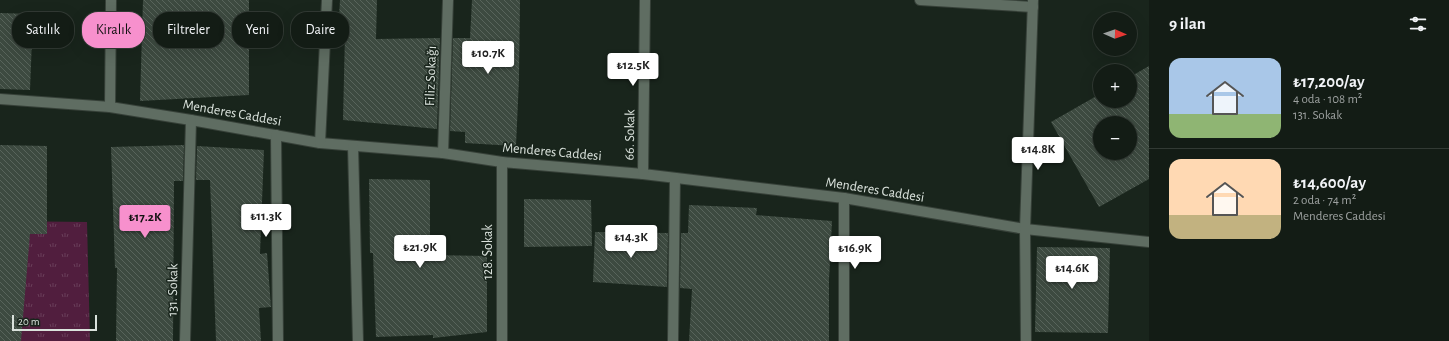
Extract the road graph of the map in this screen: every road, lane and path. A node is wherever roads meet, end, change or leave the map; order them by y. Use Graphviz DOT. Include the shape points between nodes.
graph roads {
  1 [pos="111,0"];
  2 [pos="327,0"];
  3 [pos="448,0"];
  4 [pos="645,0"];
  5 [pos="920,0"];
  6 [pos="1033,4"];
  7 [pos="0,99"];
  8 [pos="110,107"];
  9 [pos="191,120"];
  10 [pos="276,135"];
  11 [pos="320,143"];
  12 [pos="353,146"];
  13 [pos="442,153"];
  14 [pos="502,162"];
  15 [pos="643,174"];
  16 [pos="675,178"];
  17 [pos="844,198"];
  18 [pos="1025,229"];
  19 [pos="1149,242"];
  20 [pos="185,341"];
  21 [pos="278,341"];
  22 [pos="358,341"];
  23 [pos="502,341"];
  24 [pos="673,341"];
  25 [pos="844,341"];
  26 [pos="1026,341"];
  1 -- 8 [label="street"];
  2 -- 11 [label="street"];
  3 -- 13 [label="street, Filiz Sokağı"];
  4 -- 15 [label="street, 66. Sokak"];
  5 -- 6 [label="street"];
  6 -- 18 [label="street"];
  7 -- 8 [label="street, Menderes Caddesi"];
  8 -- 9 [label="street, Menderes Caddesi"];
  9 -- 10 [label="street, Menderes Caddesi"];
  9 -- 20 [label="street, 131. Sokak"];
  10 -- 11 [label="street, Menderes Caddesi"];
  10 -- 21 [label="street"];
  11 -- 12 [label="street, Menderes Caddesi"];
  12 -- 13 [label="street, Menderes Caddesi"];
  12 -- 22 [label="street"];
  13 -- 14 [label="street, Menderes Caddesi"];
  14 -- 15 [label="street, Menderes Caddesi"];
  14 -- 23 [label="street, 128. Sokak"];
  15 -- 16 [label="street, Menderes Caddesi"];
  16 -- 17 [label="street, Menderes Caddesi"];
  16 -- 24 [label="street"];
  17 -- 18 [label="street, Menderes Caddesi"];
  17 -- 25 [label="street"];
  18 -- 19 [label="street, Menderes Caddesi"];
  18 -- 26 [label="street"];
}
